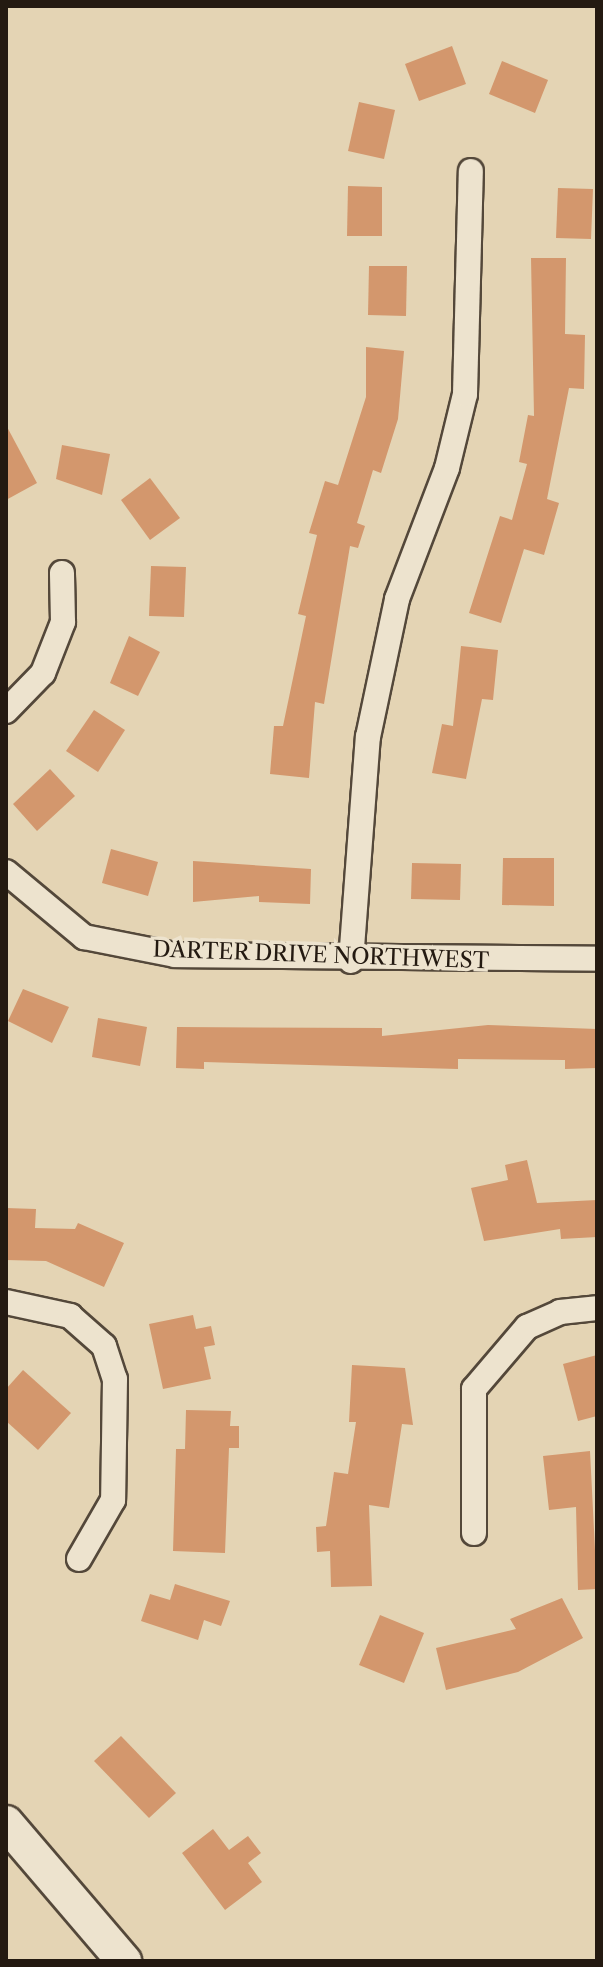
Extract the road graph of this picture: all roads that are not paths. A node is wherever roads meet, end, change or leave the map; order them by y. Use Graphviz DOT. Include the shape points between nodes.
graph roads {
  1 [pos="471,171"];
  2 [pos="62,573"];
  3 [pos="6,711"];
  4 [pos="6,872"];
  5 [pos="597,959"];
  6 [pos="351,961"];
  7 [pos="6,1302"];
  8 [pos="597,1308"];
  9 [pos="474,1533"];
  10 [pos="79,1559"];
  11 [pos="7,1827"];
  12 [pos="124,1961"];
  1 -- 6 [label="street" via="465,394 447,468 397,599 368,737"];
  2 -- 3 [label="street" via="63,622 43,673"];
  4 -- 6 [label="street, DARTER DRIVE NORTHWEST" via="84,937 111,944 175,955"];
  5 -- 6 [label="street, DARTER DRIVE NORTHWEST"];
  7 -- 10 [label="street" via="70,1316 104,1346 115,1379 113,1500"];
  8 -- 9 [label="street" via="560,1312 527,1327 474,1389"];
  11 -- 12 [label="street"];
}
